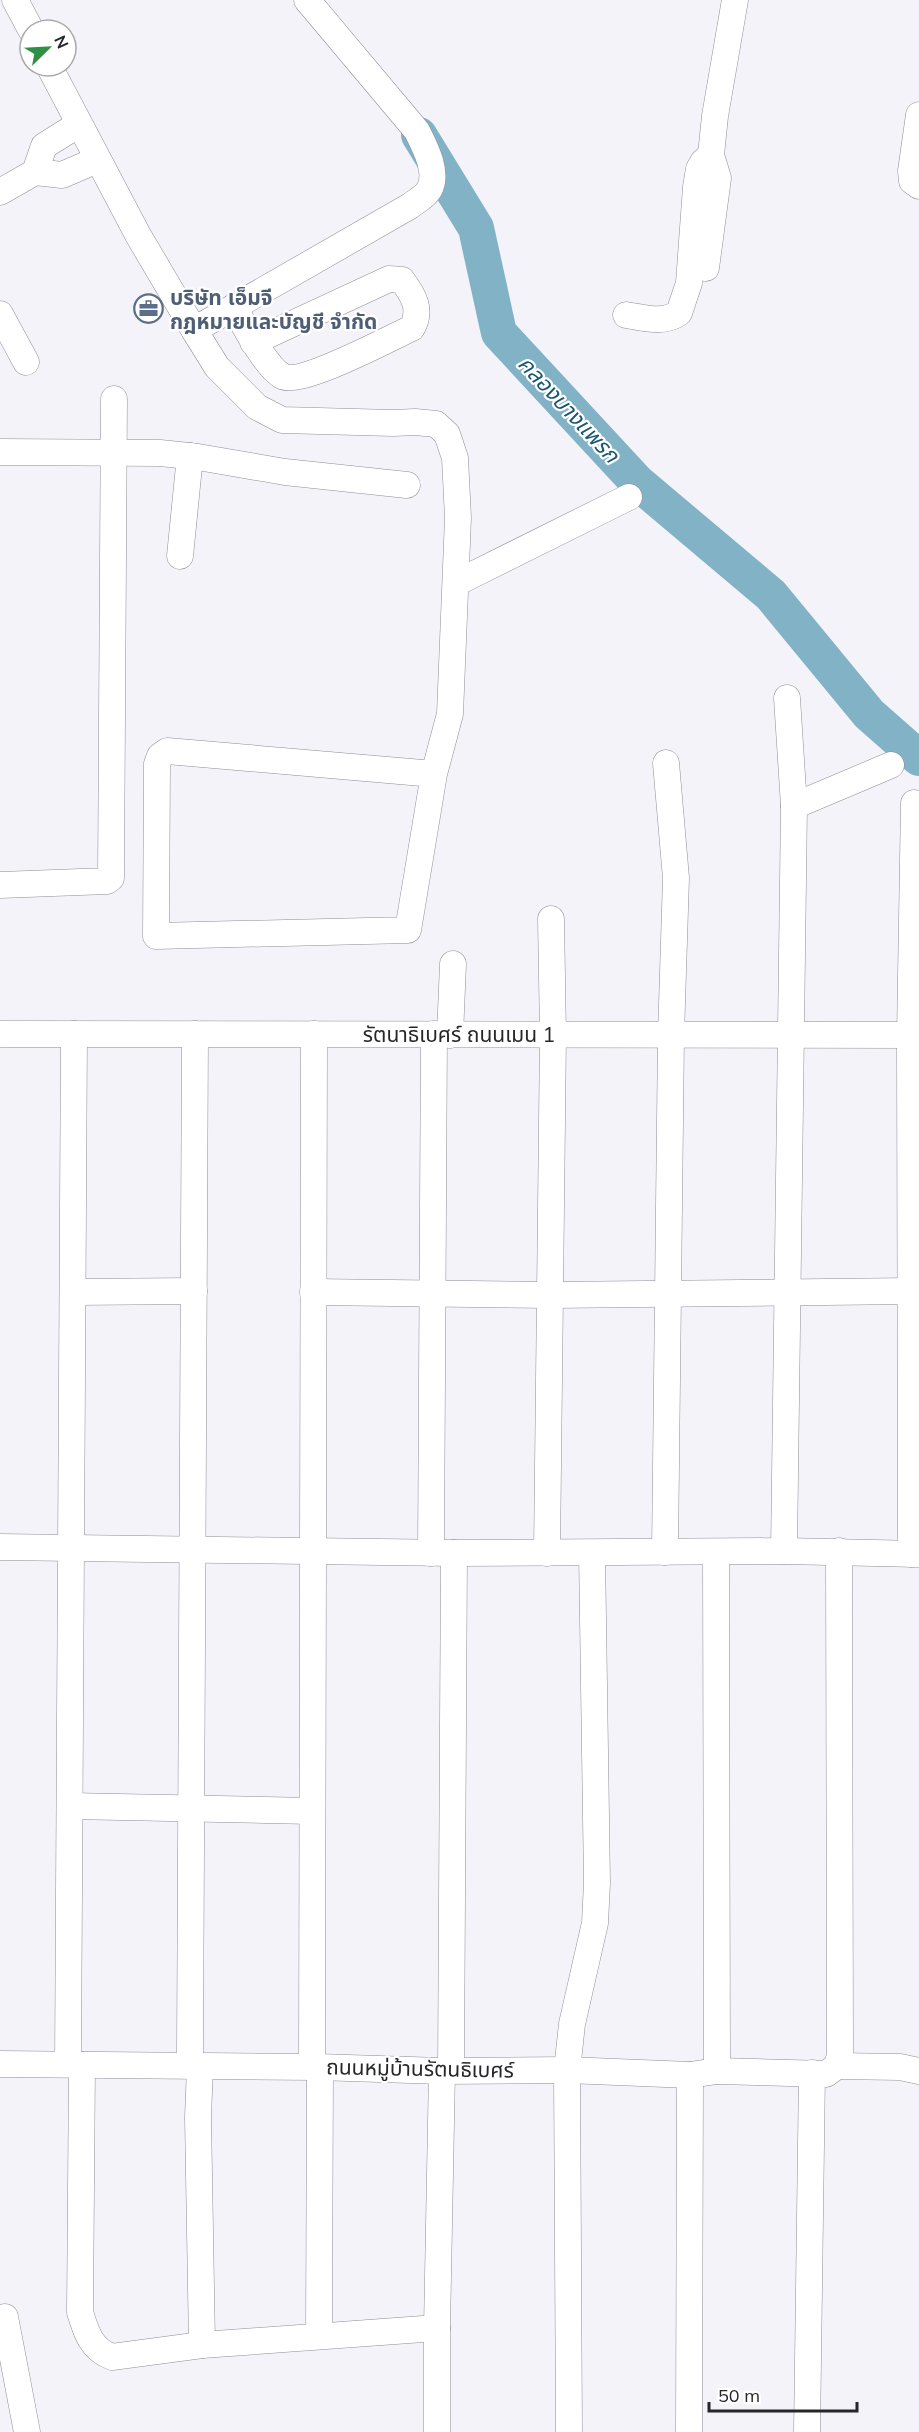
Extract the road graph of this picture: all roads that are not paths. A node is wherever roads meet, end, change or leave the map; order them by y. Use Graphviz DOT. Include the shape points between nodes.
graph roads {
  1 [pos="15,0"];
  2 [pos="307,0"];
  3 [pos="735,0"];
  4 [pos="25,18"];
  5 [pos="55,78"];
  6 [pos="919,115"];
  7 [pos="78,124"];
  8 [pos="711,155"];
  9 [pos="98,160"];
  10 [pos="35,172"];
  11 [pos="919,186"];
  12 [pos="0,192"];
  13 [pos="706,268"];
  14 [pos="234,307"];
  15 [pos="0,314"];
  16 [pos="626,315"];
  17 [pos="194,330"];
  18 [pos="253,342"];
  19 [pos="26,362"];
  20 [pos="114,399"];
  21 [pos="0,452"];
  22 [pos="113,454"];
  23 [pos="190,456"];
  24 [pos="407,485"];
  25 [pos="629,497"];
  26 [pos="180,556"];
  27 [pos="456,584"];
  28 [pos="787,698"];
  29 [pos="666,763"];
  30 [pos="891,765"];
  31 [pos="434,774"];
  32 [pos="914,803"];
  33 [pos="794,806"];
  34 [pos="0,885"];
  35 [pos="551,919"];
  36 [pos="453,964"];
  37 [pos="0,1034"];
  38 [pos="74,1034"];
  39 [pos="195,1034"];
  40 [pos="314,1034"];
  41 [pos="442,1034"];
  42 [pos="553,1035"];
  43 [pos="671,1035"];
  44 [pos="792,1035"];
  45 [pos="915,1035"];
  46 [pos="194,1291"];
  47 [pos="911,1291"];
  48 [pos="73,1292"];
  49 [pos="313,1292"];
  50 [pos="433,1292"];
  51 [pos="788,1293"];
  52 [pos="550,1294"];
  53 [pos="669,1294"];
  54 [pos="0,1547"];
  55 [pos="72,1547"];
  56 [pos="192,1549"];
  57 [pos="784,1551"];
  58 [pos="839,1551"];
  59 [pos="312,1552"];
  60 [pos="665,1552"];
  61 [pos="443,1553"];
  62 [pos="546,1553"];
  63 [pos="592,1553"];
  64 [pos="716,1553"];
  65 [pos="915,1554"];
  66 [pos="70,1806"];
  67 [pos="191,1809"];
  68 [pos="312,1811"];
  69 [pos="0,2064"];
  70 [pos="75,2065"];
  71 [pos="837,2066"];
  72 [pos="196,2067"];
  73 [pos="316,2067"];
  74 [pos="567,2070"];
  75 [pos="447,2071"];
  76 [pos="717,2071"];
  77 [pos="919,2071"];
  78 [pos="812,2073"];
  79 [pos="690,2075"];
  80 [pos="6,2317"];
  81 [pos="436,2328"];
  82 [pos="320,2336"];
  83 [pos="202,2345"];
  84 [pos="27,2432"];
  85 [pos="437,2432"];
  86 [pos="569,2432"];
  87 [pos="689,2432"];
  88 [pos="807,2432"];
  1 -- 4 [label="street"];
  2 -- 14 [label="street" via="417,131 429,154 433,182 428,193 410,206"];
  3 -- 8 [label="street"];
  5 -- 7 [label="street"];
  6 -- 11 [label="street" via="911,171 912,181"];
  7 -- 9 [label="street"];
  7 -- 10 [label="street" via="44,146"];
  8 -- 13 [label="street" via="718,178"];
  8 -- 16 [label="street" via="699,169 689,283 680,313 659,321"];
  9 -- 10 [label="street" via="62,175"];
  9 -- 17 [label="street"];
  10 -- 12 [label="street"];
  14 -- 17 [label="street"];
  14 -- 18 [label="street"];
  15 -- 19 [label="street"];
  17 -- 27 [label="street" via="217,367 257,407 282,420 415,422 436,424 447,434 455,458 457,488"];
  18 -- 18 [label="street" via="282,375 292,378 313,374 412,328 418,310 402,280 389,279"];
  20 -- 22 [label="street"];
  21 -- 22 [label="street"];
  22 -- 23 [label="street"];
  22 -- 34 [label="street" via="111,878"];
  23 -- 24 [label="street" via="285,472"];
  23 -- 26 [label="street"];
  25 -- 27 [label="street"];
  27 -- 31 [label="street" via="450,714"];
  28 -- 33 [label="street"];
  29 -- 43 [label="street" via="676,878"];
  30 -- 33 [label="street"];
  31 -- 31 [label="street" via="167,751 157,764 156,936 408,930"];
  32 -- 45 [label="street"];
  33 -- 44 [label="street"];
  35 -- 42 [label="street"];
  36 -- 41 [label="street"];
  37 -- 38 [label="street, รัตนาธิเบศร์ ถนนเมน 1"];
  38 -- 39 [label="street, รัตนาธิเบศร์ ถนนเมน 1"];
  38 -- 48 [label="street"];
  39 -- 40 [label="street, รัตนาธิเบศร์ ถนนเมน 1"];
  39 -- 46 [label="street"];
  40 -- 41 [label="street, รัตนาธิเบศร์ ถนนเมน 1"];
  40 -- 49 [label="street"];
  41 -- 42 [label="street, รัตนาธิเบศร์ ถนนเมน 1"];
  41 -- 50 [label="street"];
  42 -- 43 [label="street, รัตนาธิเบศร์ ถนนเมน 1"];
  42 -- 52 [label="street"];
  43 -- 44 [label="street, รัตนาธิเบศร์ ถนนเมน 1"];
  43 -- 53 [label="street"];
  44 -- 45 [label="street, รัตนาธิเบศร์ ถนนเมน 1"];
  44 -- 51 [label="street"];
  45 -- 47 [label="street"];
  46 -- 48 [label="street"];
  46 -- 56 [label="street"];
  47 -- 51 [label="street"];
  47 -- 65 [label="street"];
  48 -- 55 [label="street"];
  49 -- 50 [label="street"];
  49 -- 59 [label="street"];
  50 -- 52 [label="street"];
  50 -- 61 [label="street"];
  51 -- 53 [label="street"];
  51 -- 57 [label="street"];
  52 -- 53 [label="street"];
  52 -- 62 [label="street"];
  53 -- 60 [label="street"];
  54 -- 55 [label="street"];
  55 -- 56 [label="street"];
  55 -- 66 [label="street"];
  56 -- 59 [label="street"];
  56 -- 67 [label="street"];
  57 -- 58 [label="street"];
  57 -- 64 [label="street"];
  58 -- 65 [label="street"];
  58 -- 71 [label="street"];
  59 -- 61 [label="street"];
  59 -- 68 [label="street"];
  60 -- 63 [label="street"];
  60 -- 64 [label="street"];
  61 -- 62 [label="street"];
  61 -- 75 [label="street"];
  62 -- 63 [label="street"];
  63 -- 74 [label="street" via="597,1883 595,1923 572,2024"];
  64 -- 76 [label="street"];
  66 -- 67 [label="street"];
  66 -- 70 [label="street"];
  67 -- 68 [label="street"];
  67 -- 72 [label="street"];
  68 -- 73 [label="street"];
  69 -- 70 [label="street, ถนนหมู่บ้านรัตนธิเบศร์"];
  70 -- 72 [label="street, ถนนหมู่บ้านรัตนธิเบศร์"];
  70 -- 83 [label="street" via="80,2312 86,2330 94,2346 112,2356"];
  71 -- 77 [label="street, ถนนหมู่บ้านรัตนธิเบศร์"];
  71 -- 78 [label="street, ถนนหมู่บ้านรัตนธิเบศร์" via="826,2074"];
  72 -- 73 [label="street, ถนนหมู่บ้านรัตนธิเบศร์"];
  72 -- 83 [label="street"];
  73 -- 75 [label="street, ถนนหมู่บ้านรัตนธิเบศร์"];
  73 -- 82 [label="street"];
  74 -- 75 [label="street, ถนนหมู่บ้านรัตนธิเบศร์"];
  74 -- 79 [label="street, ถนนหมู่บ้านรัตนธิเบศร์"];
  74 -- 86 [label="street"];
  75 -- 81 [label="street"];
  76 -- 78 [label="street, ถนนหมู่บ้านรัตนธิเบศร์"];
  76 -- 79 [label="street, ถนนหมู่บ้านรัตนธิเบศร์"];
  78 -- 88 [label="street"];
  79 -- 87 [label="street"];
  80 -- 84 [label="street"];
  81 -- 82 [label="street"];
  81 -- 85 [label="street"];
  82 -- 83 [label="street"];
}
